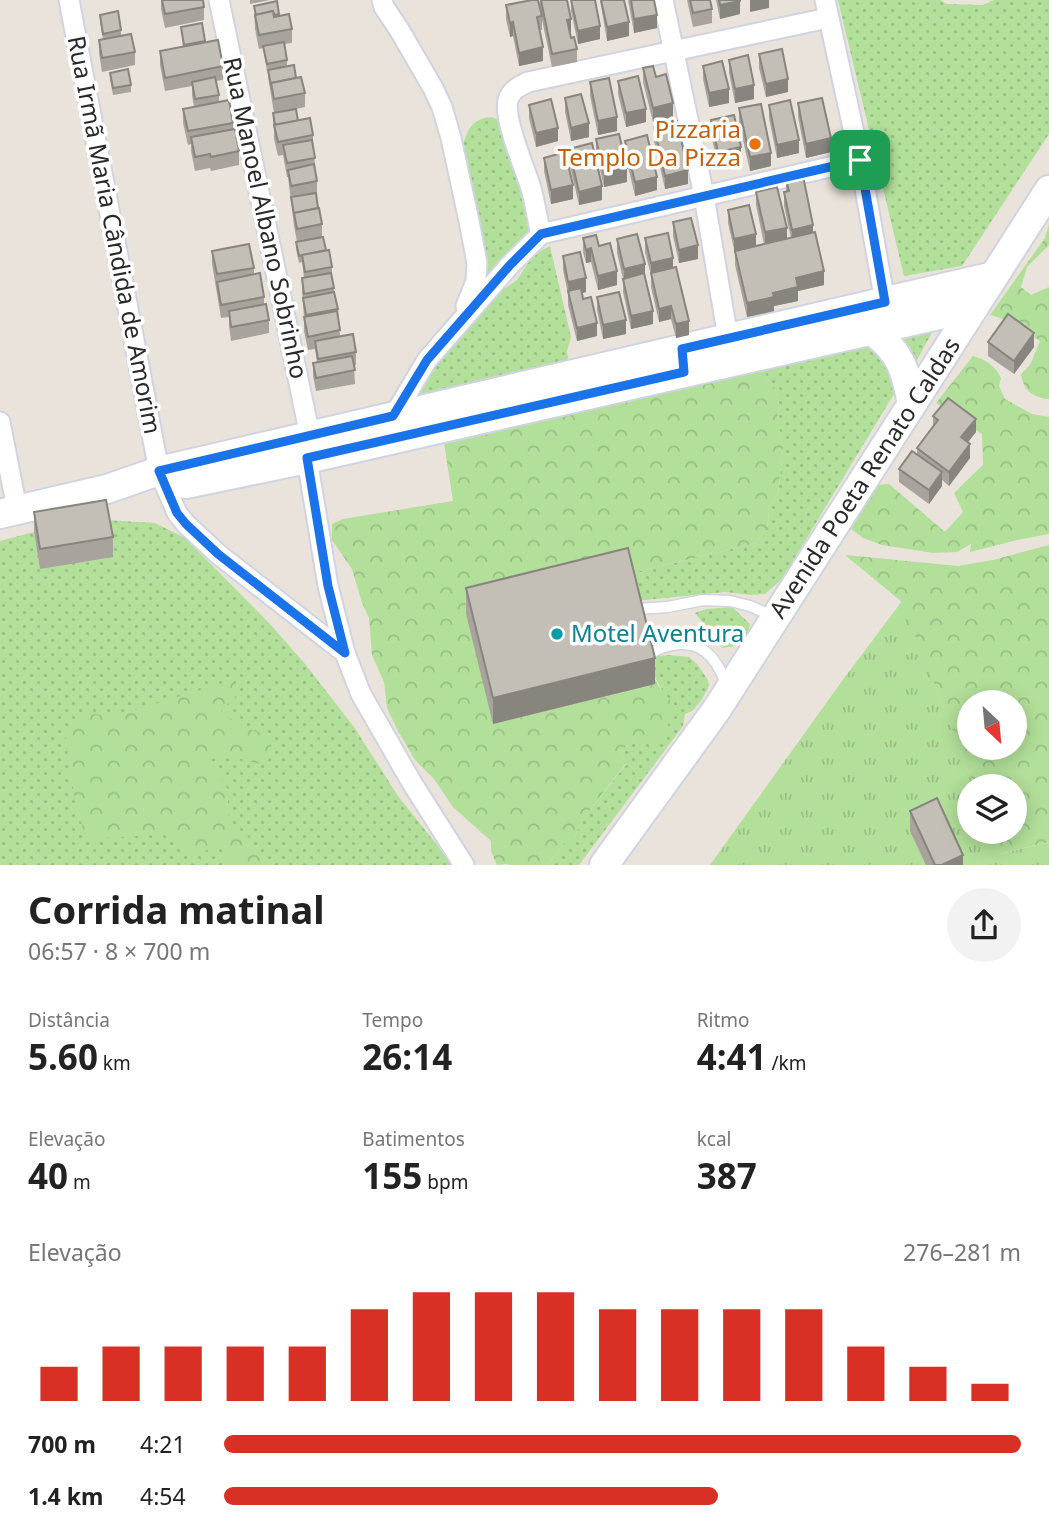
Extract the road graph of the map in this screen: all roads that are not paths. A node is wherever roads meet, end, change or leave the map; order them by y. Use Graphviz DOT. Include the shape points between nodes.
graph roads {
  1 [pos="69,0"];
  2 [pos="219,0"];
  3 [pos="382,0"];
  4 [pos="663,0"];
  5 [pos="826,9"];
  6 [pos="673,51"];
  7 [pos="860,160"];
  8 [pos="1049,190"];
  9 [pos="704,195"];
  10 [pos="541,234"];
  11 [pos="994,276"];
  12 [pos="885,302"];
  13 [pos="974,307"];
  14 [pos="459,321"];
  15 [pos="871,330"];
  16 [pos="728,338"];
  17 [pos="683,361"];
  18 [pos="912,404"];
  19 [pos="393,416"];
  20 [pos="0,422"];
  21 [pos="309,447"];
  22 [pos="162,480"];
  23 [pos="9,512"];
  24 [pos="637,610"];
  25 [pos="776,617"];
  26 [pos="345,653"];
  27 [pos="648,654"];
  28 [pos="729,691"];
  29 [pos="464,865"];
  30 [pos="604,865"];
  1 -- 22 [label="street, Rua Irmã Maria Cândida de Amorim"];
  2 -- 21 [label="street, Rua Manoel Albano Sobrinho"];
  3 -- 14 [label="street" via="433,88 451,138 477,263 476,281"];
  4 -- 6 [label="street"];
  5 -- 6 [label="street"];
  5 -- 7 [label="street"];
  6 -- 9 [label="street"];
  6 -- 10 [label="street" via="528,82 511,95 507,108"];
  7 -- 9 [label="street"];
  7 -- 12 [label="street"];
  8 -- 11 [label="street, Avenida Poeta Renato Caldas"];
  9 -- 10 [label="street"];
  9 -- 16 [label="street"];
  10 -- 14 [label="street"];
  11 -- 12 [label="street"];
  11 -- 13 [label="street, Avenida Poeta Renato Caldas"];
  12 -- 16 [label="street"];
  13 -- 15 [label="street"];
  13 -- 18 [label="street, Avenida Poeta Renato Caldas"];
  14 -- 19 [label="street" via="427,360"];
  15 -- 17 [label="street"];
  15 -- 18 [label="street" via="898,356"];
  16 -- 17 [label="street"];
  17 -- 19 [label="street"];
  17 -- 21 [label="street"];
  18 -- 25 [label="street, Avenida Poeta Renato Caldas"];
  19 -- 21 [label="street"];
  20 -- 23 [label="street"];
  21 -- 22 [label="street"];
  21 -- 26 [label="street, Rua Manoel Albano Sobrinho" via="328,586"];
  22 -- 23 [label="street"];
  22 -- 26 [label="street, Rua Irmã Maria Cândida de Amorim" via="186,524"];
  24 -- 25 [label="lane" via="730,601"];
  25 -- 28 [label="street, Avenida Poeta Renato Caldas"];
  26 -- 29 [label="street, Rua Manoel Albano Sobrinho" via="361,694"];
  27 -- 28 [label="lane" via="691,644 705,650 721,669"];
  28 -- 30 [label="street, Avenida Poeta Renato Caldas"];
}
